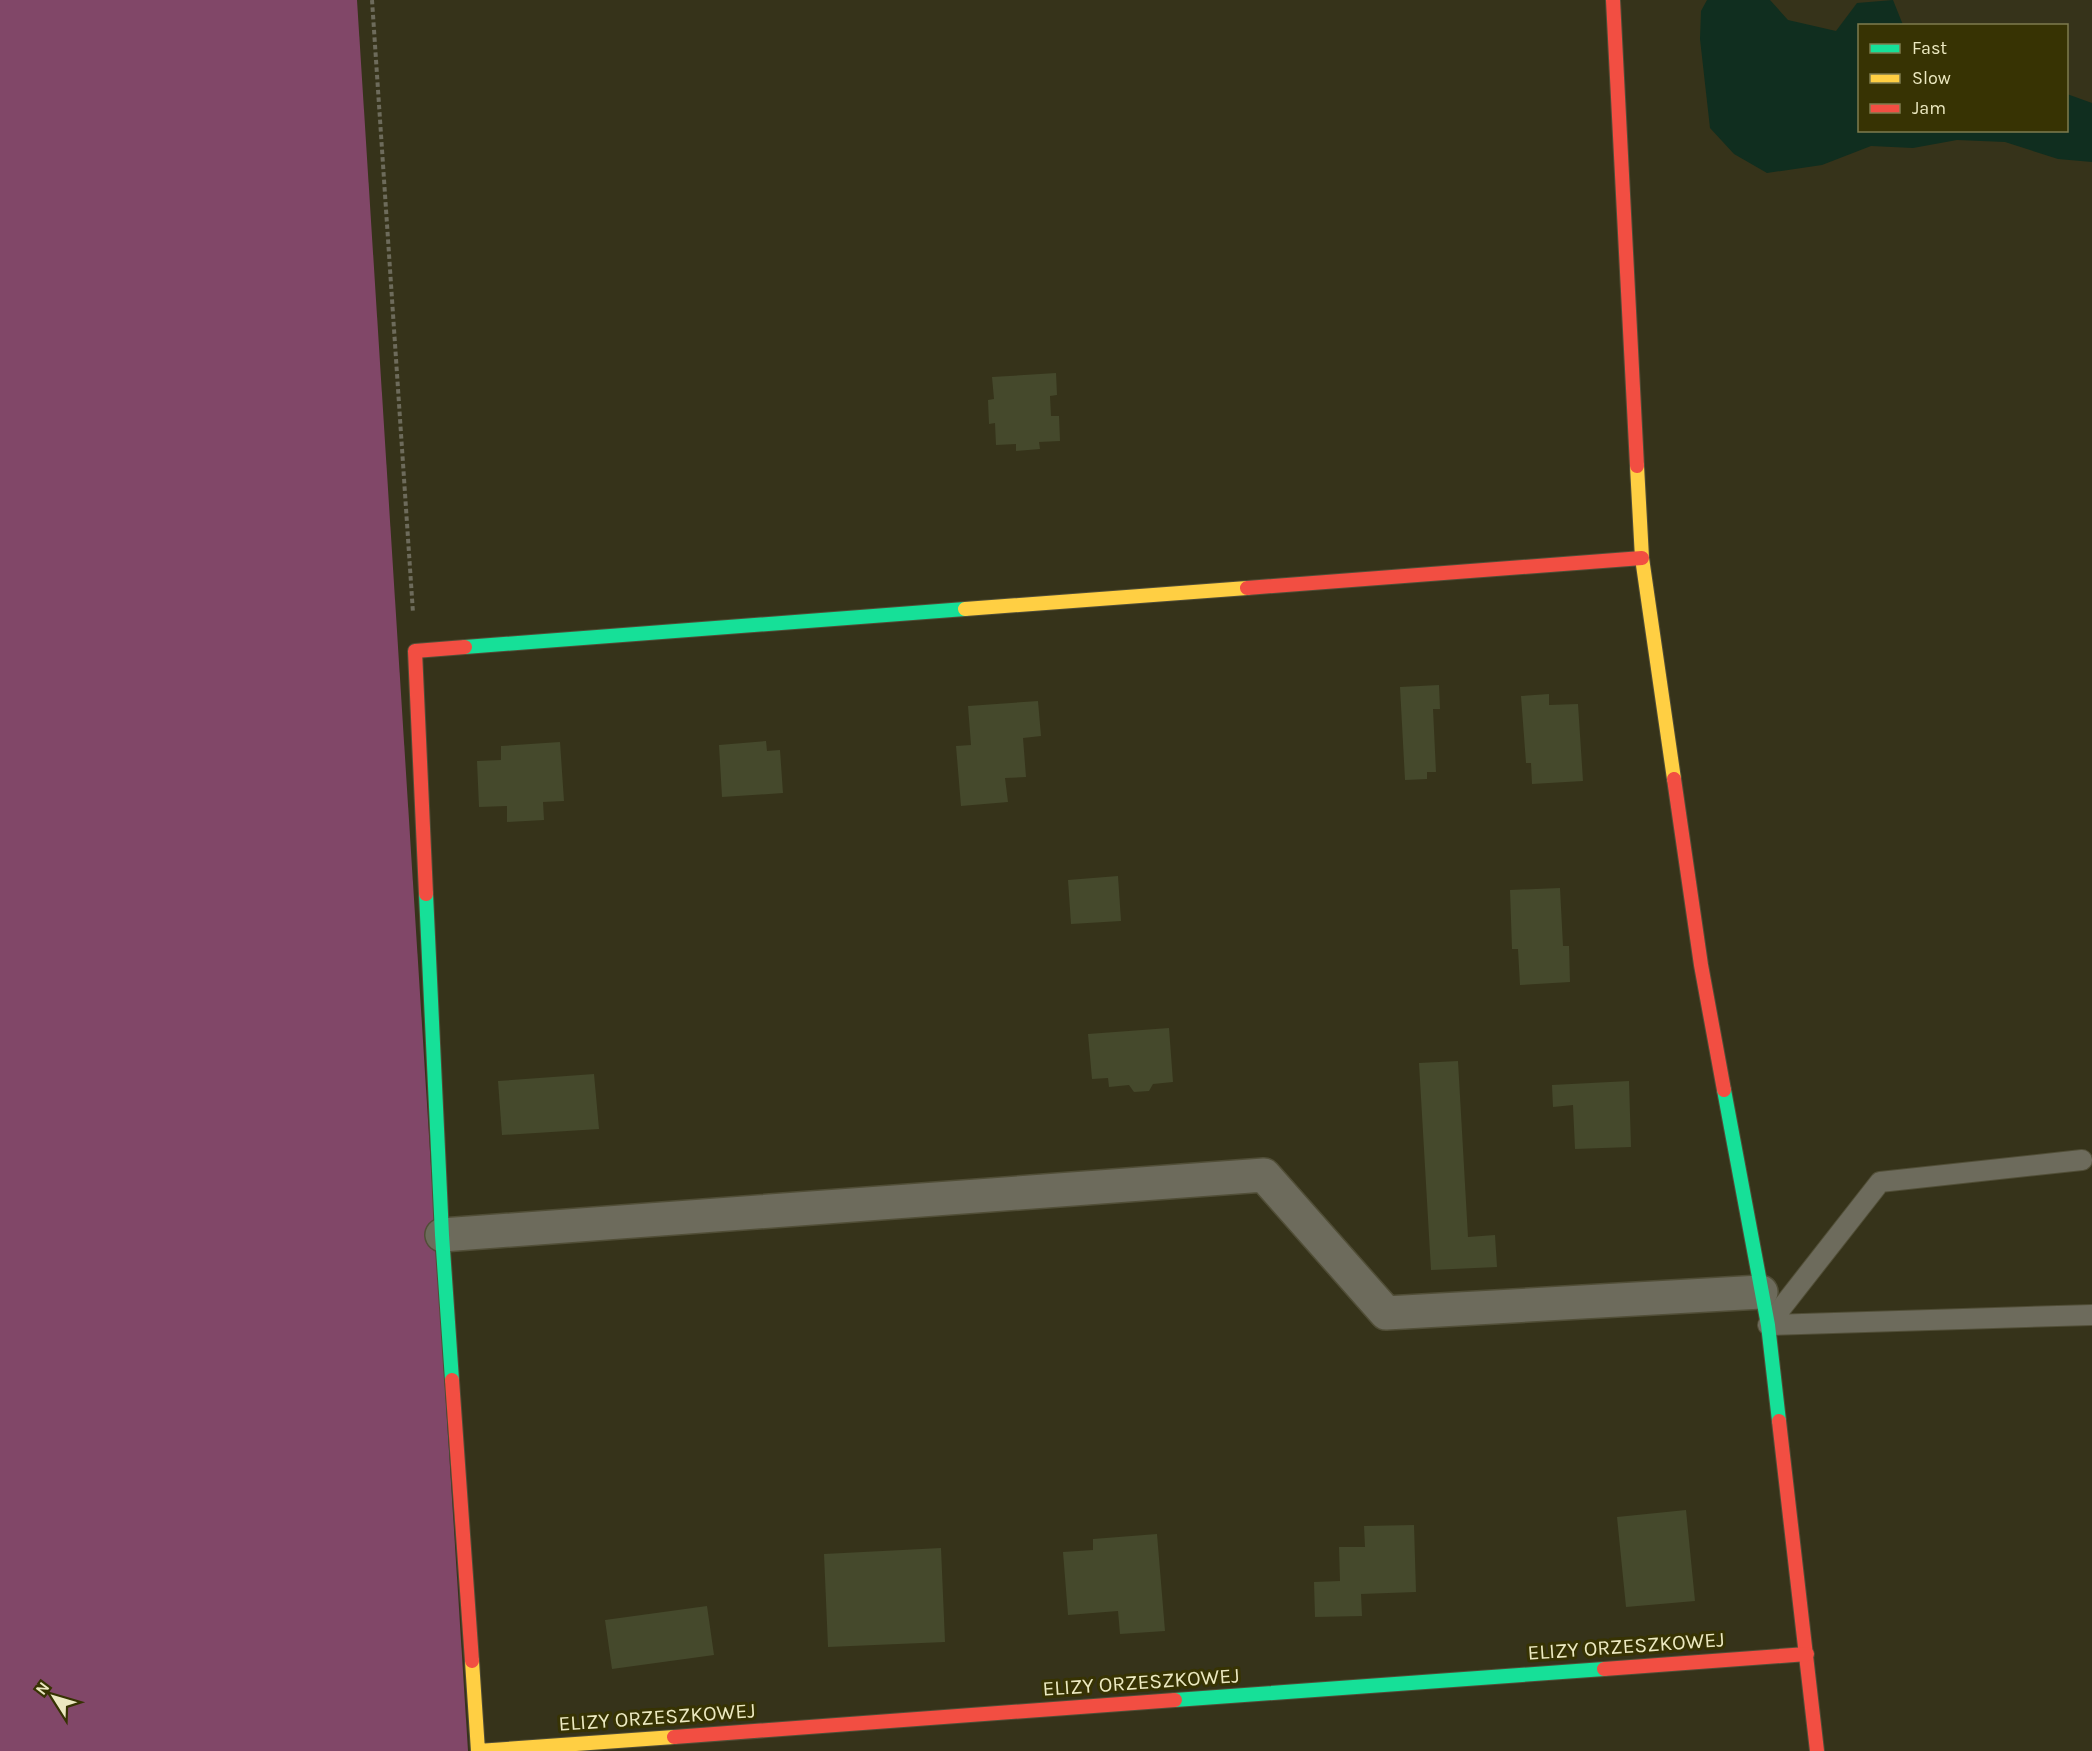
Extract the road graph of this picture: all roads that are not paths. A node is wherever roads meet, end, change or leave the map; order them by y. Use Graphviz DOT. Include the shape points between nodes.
graph roads {
  1 [pos="1613,0"];
  2 [pos="1642,558"];
  3 [pos="2082,1160"];
  4 [pos="442,1235"];
  5 [pos="1761,1292"];
  6 [pos="2092,1315"];
  7 [pos="1768,1325"];
  8 [pos="1808,1654"];
  9 [pos="478,1751"];
  10 [pos="1817,1751"];
  1 -- 2 [label="street"];
  2 -- 4 [label="street" via="416,651"];
  2 -- 5 [label="street" via="1701,965"];
  3 -- 7 [label="lane" via="1880,1182"];
  4 -- 5 [label="street" via="1264,1175 1386,1312"];
  4 -- 9 [label="street"];
  5 -- 7 [label="street"];
  6 -- 7 [label="lane"];
  7 -- 8 [label="street"];
  8 -- 9 [label="street, ELIZY ORZESZKOWEJ"];
  8 -- 10 [label="street"];
}
